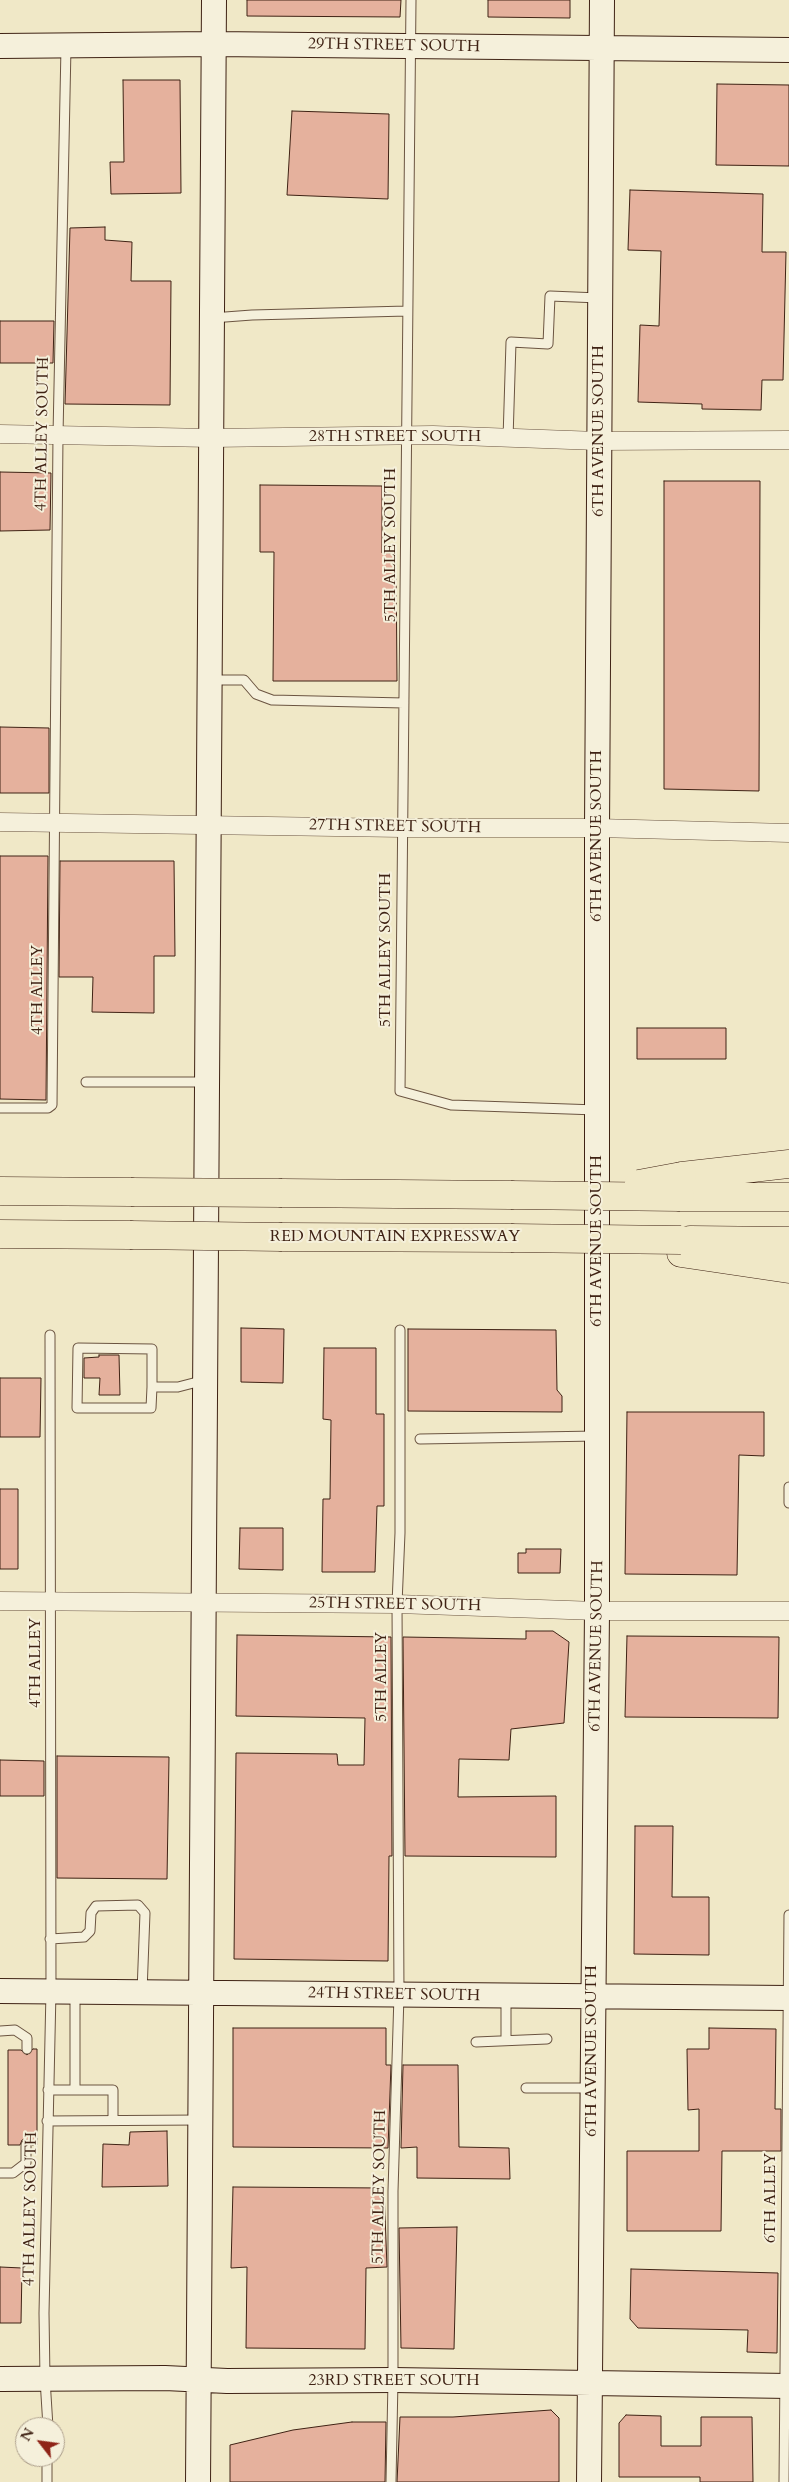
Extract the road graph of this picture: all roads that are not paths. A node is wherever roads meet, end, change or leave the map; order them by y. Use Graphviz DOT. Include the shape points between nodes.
graph roads {
  1 [pos="214,0"];
  2 [pos="411,0"];
  3 [pos="602,0"];
  4 [pos="214,44"];
  5 [pos="0,46"];
  6 [pos="410,46"];
  7 [pos="66,47"];
  8 [pos="601,49"];
  9 [pos="789,50"];
  10 [pos="599,298"];
  11 [pos="408,311"];
  12 [pos="212,318"];
  13 [pos="0,434"];
  14 [pos="58,435"];
  15 [pos="407,436"];
  16 [pos="211,438"];
  17 [pos="508,439"];
  18 [pos="789,440"];
  19 [pos="598,441"];
  20 [pos="209,680"];
  21 [pos="404,703"];
  22 [pos="0,822"];
  23 [pos="54,822"];
  24 [pos="208,824"];
  25 [pos="402,828"];
  26 [pos="597,828"];
  27 [pos="789,832"];
  28 [pos="86,1082"];
  29 [pos="207,1082"];
  30 [pos="0,1108"];
  31 [pos="597,1110"];
  32 [pos="789,1164"];
  33 [pos="0,1181"];
  34 [pos="681,1186"];
  35 [pos="0,1191"];
  36 [pos="74,1192"];
  37 [pos="789,1197"];
  38 [pos="0,1234"];
  39 [pos="789,1241"];
  40 [pos="681,1246"];
  41 [pos="789,1270"];
  42 [pos="400,1330"];
  43 [pos="50,1335"];
  44 [pos="205,1380"];
  45 [pos="152,1387"];
  46 [pos="597,1436"];
  47 [pos="420,1439"];
  48 [pos="789,1486"];
  49 [pos="789,1503"];
  50 [pos="0,1601"];
  51 [pos="52,1601"];
  52 [pos="203,1603"];
  53 [pos="397,1604"];
  54 [pos="789,1610"];
  55 [pos="598,1611"];
  56 [pos="789,1915"];
  57 [pos="50,1939"];
  58 [pos="0,1991"];
  59 [pos="51,1991"];
  60 [pos="75,1992"];
  61 [pos="142,1992"];
  62 [pos="201,1993"];
  63 [pos="399,1995"];
  64 [pos="506,1996"];
  65 [pos="592,1996"];
  66 [pos="788,1998"];
  67 [pos="0,2031"];
  68 [pos="506,2040"];
  69 [pos="547,2040"];
  70 [pos="476,2042"];
  71 [pos="27,2049"];
  72 [pos="526,2088"];
  73 [pos="592,2088"];
  74 [pos="48,2090"];
  75 [pos="75,2090"];
  76 [pos="113,2120"];
  77 [pos="200,2120"];
  78 [pos="47,2121"];
  79 [pos="26,2145"];
  80 [pos="0,2173"];
  81 [pos="0,2379"];
  82 [pos="44,2379"];
  83 [pos="198,2379"];
  84 [pos="393,2380"];
  85 [pos="590,2383"];
  86 [pos="787,2386"];
  87 [pos="47,2417"];
  88 [pos="47,2467"];
  89 [pos="47,2482"];
  90 [pos="198,2482"];
  91 [pos="391,2482"];
  92 [pos="589,2482"];
  93 [pos="784,2482"];
  1 -- 4 [label="street"];
  2 -- 6 [label="lane, 5TH ALLEY SOUTH"];
  3 -- 8 [label="street, 6TH AVENUE SOUTH"];
  4 -- 6 [label="street, 29TH STREET SOUTH"];
  4 -- 7 [label="street, 29TH STREET SOUTH"];
  4 -- 12 [label="street"];
  5 -- 7 [label="street, 29TH STREET SOUTH"];
  6 -- 8 [label="street, 29TH STREET SOUTH"];
  6 -- 11 [label="lane, 5TH ALLEY SOUTH"];
  7 -- 14 [label="lane, 4TH ALLEY SOUTH"];
  8 -- 9 [label="street, 29TH STREET SOUTH"];
  8 -- 10 [label="street, 6TH AVENUE SOUTH"];
  10 -- 17 [label="lane" via="550,296 548,344 511,342"];
  10 -- 19 [label="street, 6TH AVENUE SOUTH"];
  11 -- 12 [label="lane"];
  11 -- 15 [label="lane, 5TH ALLEY SOUTH"];
  12 -- 16 [label="street"];
  13 -- 14 [label="street, 28TH STREET SOUTH"];
  14 -- 16 [label="street, 28TH STREET SOUTH"];
  14 -- 23 [label="lane, 4TH ALLEY SOUTH"];
  15 -- 16 [label="street, 28TH STREET SOUTH"];
  15 -- 17 [label="street, 28TH STREET SOUTH"];
  15 -- 21 [label="lane, 5TH ALLEY SOUTH"];
  16 -- 20 [label="street"];
  17 -- 19 [label="street, 28TH STREET SOUTH"];
  18 -- 19 [label="street, 28TH STREET SOUTH"];
  19 -- 26 [label="street, 6TH AVENUE SOUTH"];
  20 -- 21 [label="lane" via="244,680 256,694 272,700"];
  20 -- 24 [label="street"];
  21 -- 25 [label="lane, 5TH ALLEY SOUTH"];
  22 -- 23 [label="street, 27TH STREET SOUTH"];
  23 -- 24 [label="street, 27TH STREET SOUTH"];
  23 -- 30 [label="lane, 4TH ALLEY" via="52,1105 48,1108"];
  24 -- 25 [label="street, 27TH STREET SOUTH"];
  24 -- 29 [label="street"];
  25 -- 26 [label="street, 27TH STREET SOUTH"];
  25 -- 31 [label="lane, 5TH ALLEY SOUTH" via="400,1091 450,1105"];
  26 -- 27 [label="street, 27TH STREET SOUTH"];
  26 -- 31 [label="street, 6TH AVENUE SOUTH"];
  28 -- 29 [label="lane"];
  29 -- 44 [label="street"];
  31 -- 46 [label="street, 6TH AVENUE SOUTH"];
  32 -- 34 [label="highway"];
  33 -- 36 [label="highway"];
  34 -- 36 [label="highway, bridge" via="567,1196"];
  34 -- 37 [label="highway"];
  35 -- 36 [label="highway"];
  38 -- 40 [label="highway, RED MOUNTAIN EXPRESSWAY, bridge" via="430,1238 458,1250 512,1245"];
  39 -- 40 [label="highway"];
  40 -- 41 [label="highway"];
  42 -- 53 [label="lane, 5TH ALLEY"];
  43 -- 51 [label="lane, 4TH ALLEY"];
  44 -- 45 [label="lane" via="178,1387"];
  44 -- 52 [label="street"];
  45 -- 45 [label="lane" via="151,1408 77,1408 78,1348 152,1349"];
  46 -- 47 [label="lane"];
  46 -- 55 [label="street, 6TH AVENUE SOUTH"];
  48 -- 49 [label="lane"];
  50 -- 51 [label="street, 25TH STREET SOUTH"];
  51 -- 52 [label="street, 25TH STREET SOUTH"];
  51 -- 57 [label="lane, 4TH ALLEY"];
  52 -- 53 [label="street, 25TH STREET SOUTH"];
  52 -- 62 [label="street"];
  53 -- 55 [label="street, 25TH STREET SOUTH"];
  53 -- 63 [label="lane, 5TH ALLEY"];
  54 -- 55 [label="street, 25TH STREET SOUTH"];
  55 -- 65 [label="street, 6TH AVENUE SOUTH"];
  56 -- 66 [label="lane, 6TH ALLEY"];
  57 -- 59 [label="lane, 4TH ALLEY"];
  57 -- 61 [label="lane" via="84,1937 90,1931 91,1913 96,1906 138,1906 145,1913"];
  58 -- 59 [label="street, 24TH STREET SOUTH"];
  59 -- 60 [label="street, 24TH STREET SOUTH"];
  59 -- 74 [label="lane, 4TH ALLEY SOUTH"];
  60 -- 61 [label="street, 24TH STREET SOUTH"];
  60 -- 75 [label="lane"];
  61 -- 62 [label="street, 24TH STREET SOUTH"];
  62 -- 63 [label="street, 24TH STREET SOUTH"];
  62 -- 77 [label="street"];
  63 -- 64 [label="street, 24TH STREET SOUTH"];
  63 -- 84 [label="lane, 5TH ALLEY SOUTH" via="393,2192"];
  64 -- 65 [label="street, 24TH STREET SOUTH"];
  64 -- 68 [label="lane"];
  65 -- 66 [label="street, 24TH STREET SOUTH"];
  65 -- 73 [label="street, 6TH AVENUE SOUTH"];
  66 -- 86 [label="lane, 6TH ALLEY"];
  67 -- 71 [label="lane" via="15,2030 28,2038"];
  68 -- 69 [label="lane"];
  68 -- 70 [label="lane"];
  72 -- 73 [label="lane"];
  73 -- 85 [label="street, 6TH AVENUE SOUTH"];
  74 -- 75 [label="lane"];
  74 -- 78 [label="lane, 4TH ALLEY SOUTH"];
  75 -- 76 [label="lane" via="113,2090"];
  76 -- 77 [label="lane"];
  76 -- 78 [label="lane"];
  77 -- 83 [label="street"];
  78 -- 82 [label="lane, 4TH ALLEY SOUTH"];
  79 -- 80 [label="lane" via="26,2163 13,2173"];
  81 -- 82 [label="street, 23RD STREET SOUTH"];
  82 -- 83 [label="street, 23RD STREET SOUTH"];
  82 -- 87 [label="lane, 4TH ALLEY SOUTH"];
  83 -- 84 [label="street, 23RD STREET SOUTH"];
  83 -- 90 [label="street"];
  84 -- 85 [label="street, 23RD STREET SOUTH"];
  84 -- 91 [label="lane, 5TH ALLEY SOUTH"];
  85 -- 86 [label="street, 23RD STREET SOUTH"];
  85 -- 92 [label="street, 6TH AVENUE SOUTH"];
  86 -- 93 [label="lane, 6TH ALLEY"];
  88 -- 89 [label="lane"];
}
